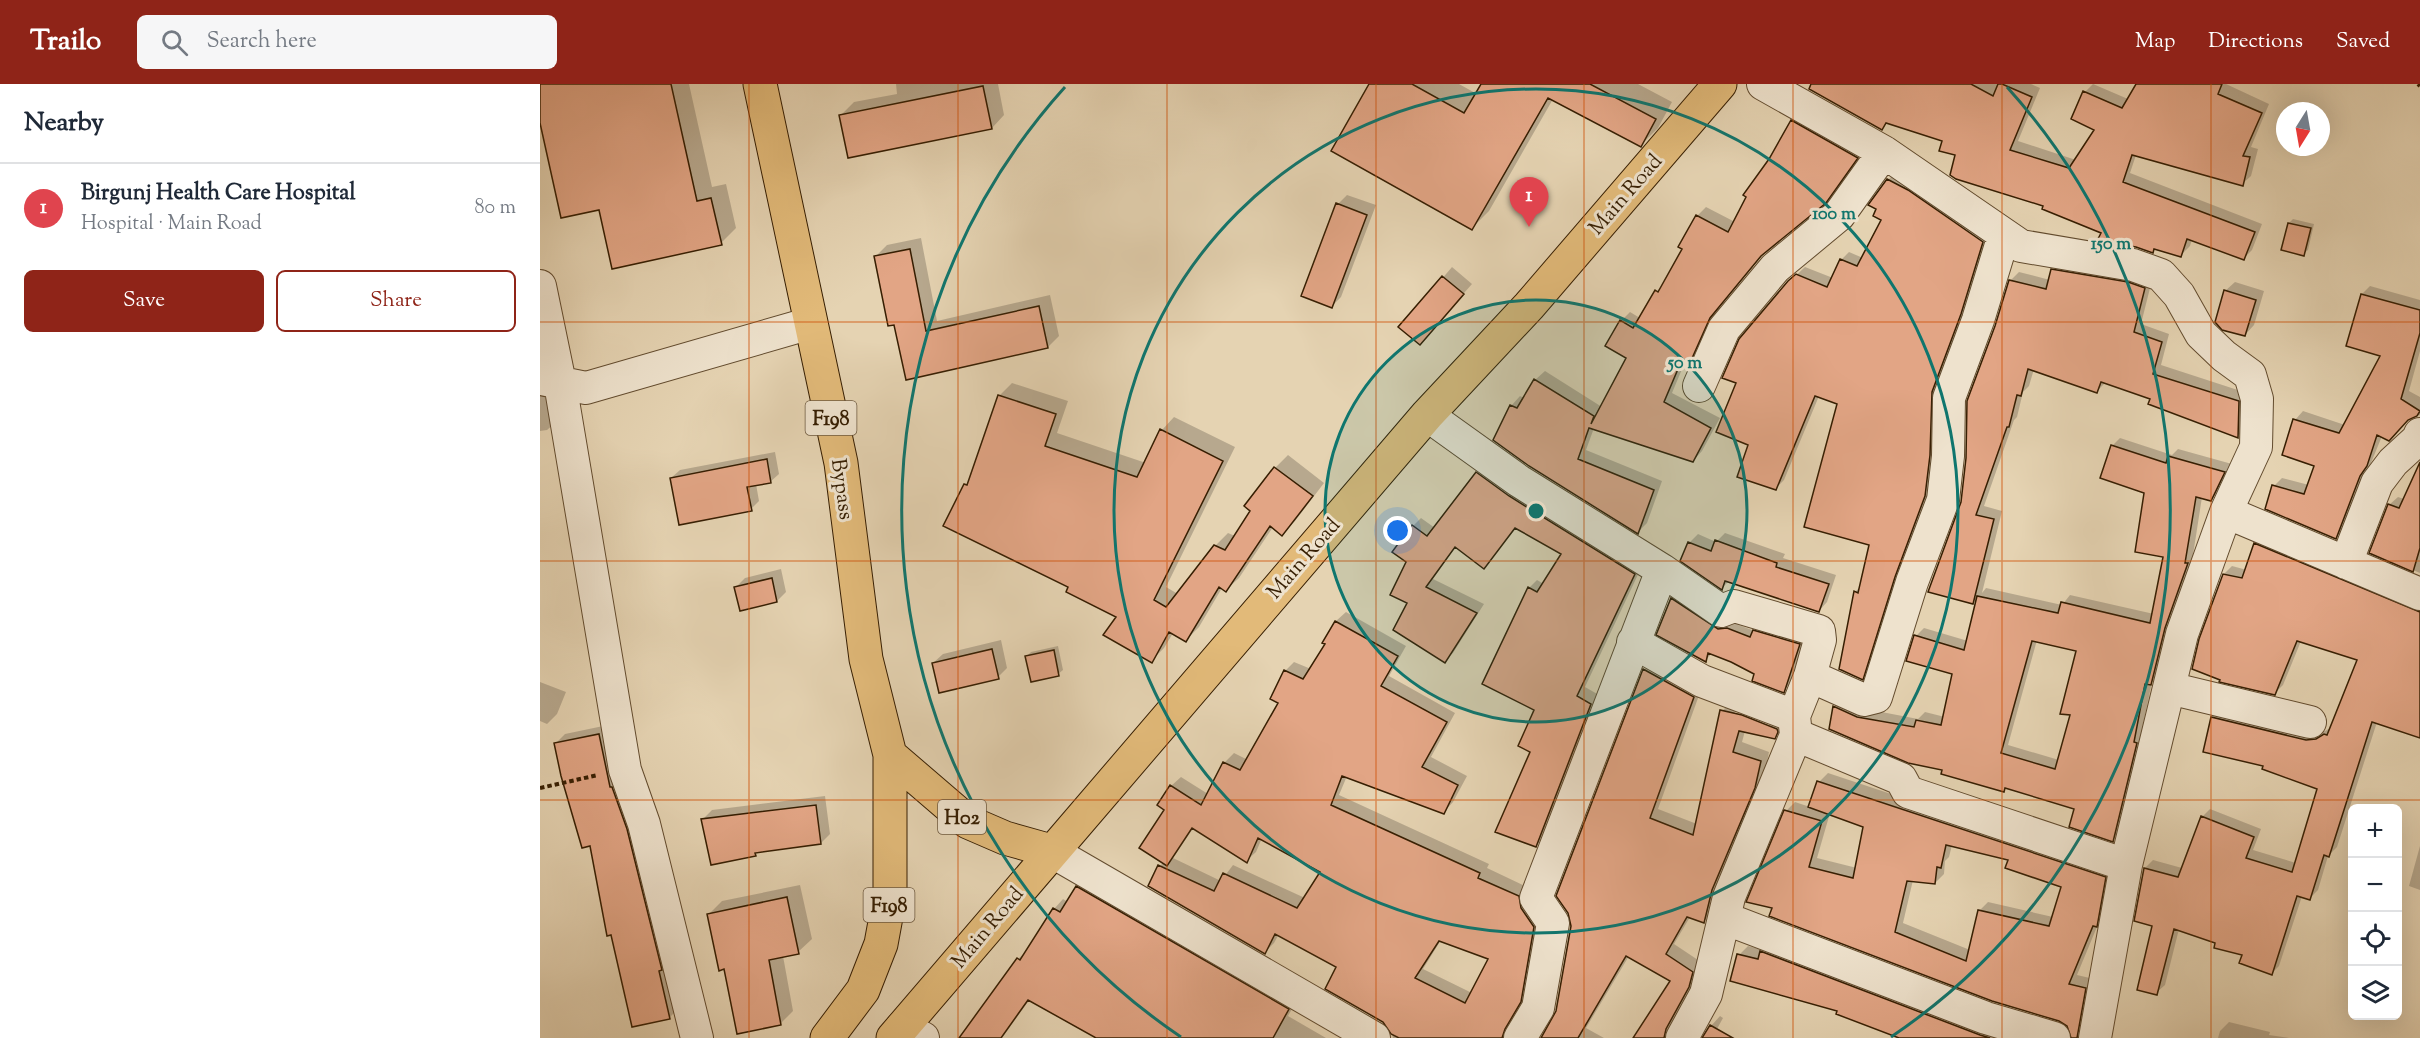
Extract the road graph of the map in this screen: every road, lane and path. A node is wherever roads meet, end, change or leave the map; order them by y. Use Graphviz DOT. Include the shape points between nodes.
graph roads {
  1 [pos="760,84"];
  2 [pos="1720,84"];
  3 [pos="1763,84"];
  4 [pos="1884,152"];
  5 [pos="2004,235"];
  6 [pos="540,286"];
  7 [pos="811,323"];
  8 [pos="550,381"];
  9 [pos="1699,386"];
  10 [pos="1426,415"];
  11 [pos="2420,434"];
  12 [pos="2226,512"];
  13 [pos="2346,563"];
  14 [pos="1662,570"];
  15 [pos="2420,594"];
  16 [pos="1634,642"];
  17 [pos="1810,676"];
  18 [pos="2169,688"];
  19 [pos="2310,722"];
  20 [pos="1795,726"];
  21 [pos="890,755"];
  22 [pos="625,770"];
  23 [pos="540,788"];
  24 [pos="1051,851"];
  25 [pos="2126,865"];
  26 [pos="1724,918"];
  27 [pos="906,1034"];
  28 [pos="697,1038"];
  29 [pos="827,1038"];
  30 [pos="1374,1038"];
  31 [pos="1520,1038"];
  32 [pos="1682,1038"];
  33 [pos="2054,1038"];
  34 [pos="2095,1038"];
  1 -- 7 [label="main road, Bypass / F198"];
  2 -- 10 [label="main road, Main Road" via="1528,306"];
  3 -- 4 [label="street"];
  4 -- 5 [label="street"];
  4 -- 9 [label="street" via="1839,215 1775,268 1724,329"];
  5 -- 12 [label="street" via="2021,246 2133,265 2161,275 2179,295 2201,333 2250,375 2257,399 2256,447"];
  5 -- 17 [label="street" via="1949,398 1943,500 1876,697 1864,700"];
  6 -- 8 [label="street"];
  7 -- 8 [label="street" via="586,388"];
  7 -- 21 [label="main road, Bypass / F198" via="841,464 866,659"];
  8 -- 22 [label="street"];
  10 -- 14 [label="street" via="1519,481"];
  10 -- 24 [label="main road, Main Road"];
  11 -- 13 [label="street" via="2376,483"];
  12 -- 13 [label="street"];
  12 -- 18 [label="street" via="2182,634"];
  13 -- 15 [label="street"];
  14 -- 16 [label="street"];
  14 -- 17 [label="street" via="1721,611 1734,606 1819,631"];
  16 -- 20 [label="street" via="1702,681"];
  16 -- 31 [label="street" via="1536,898 1553,923 1538,1008"];
  17 -- 20 [label="street"];
  18 -- 19 [label="street"];
  18 -- 25 [label="street"];
  20 -- 25 [label="street" via="1901,779 1908,792"];
  20 -- 26 [label="street"];
  21 -- 24 [label="main road, H02" via="968,822"];
  21 -- 29 [label="main road, Bypass / F198" via="890,895 881,944 863,990"];
  22 -- 23 [label="path"];
  22 -- 28 [label="street" via="644,824"];
  24 -- 27 [label="main road, Main Road"];
  24 -- 30 [label="street"];
  25 -- 34 [label="street"];
  26 -- 32 [label="street" via="1706,994"];
  26 -- 33 [label="street" via="1986,1018"];
}
